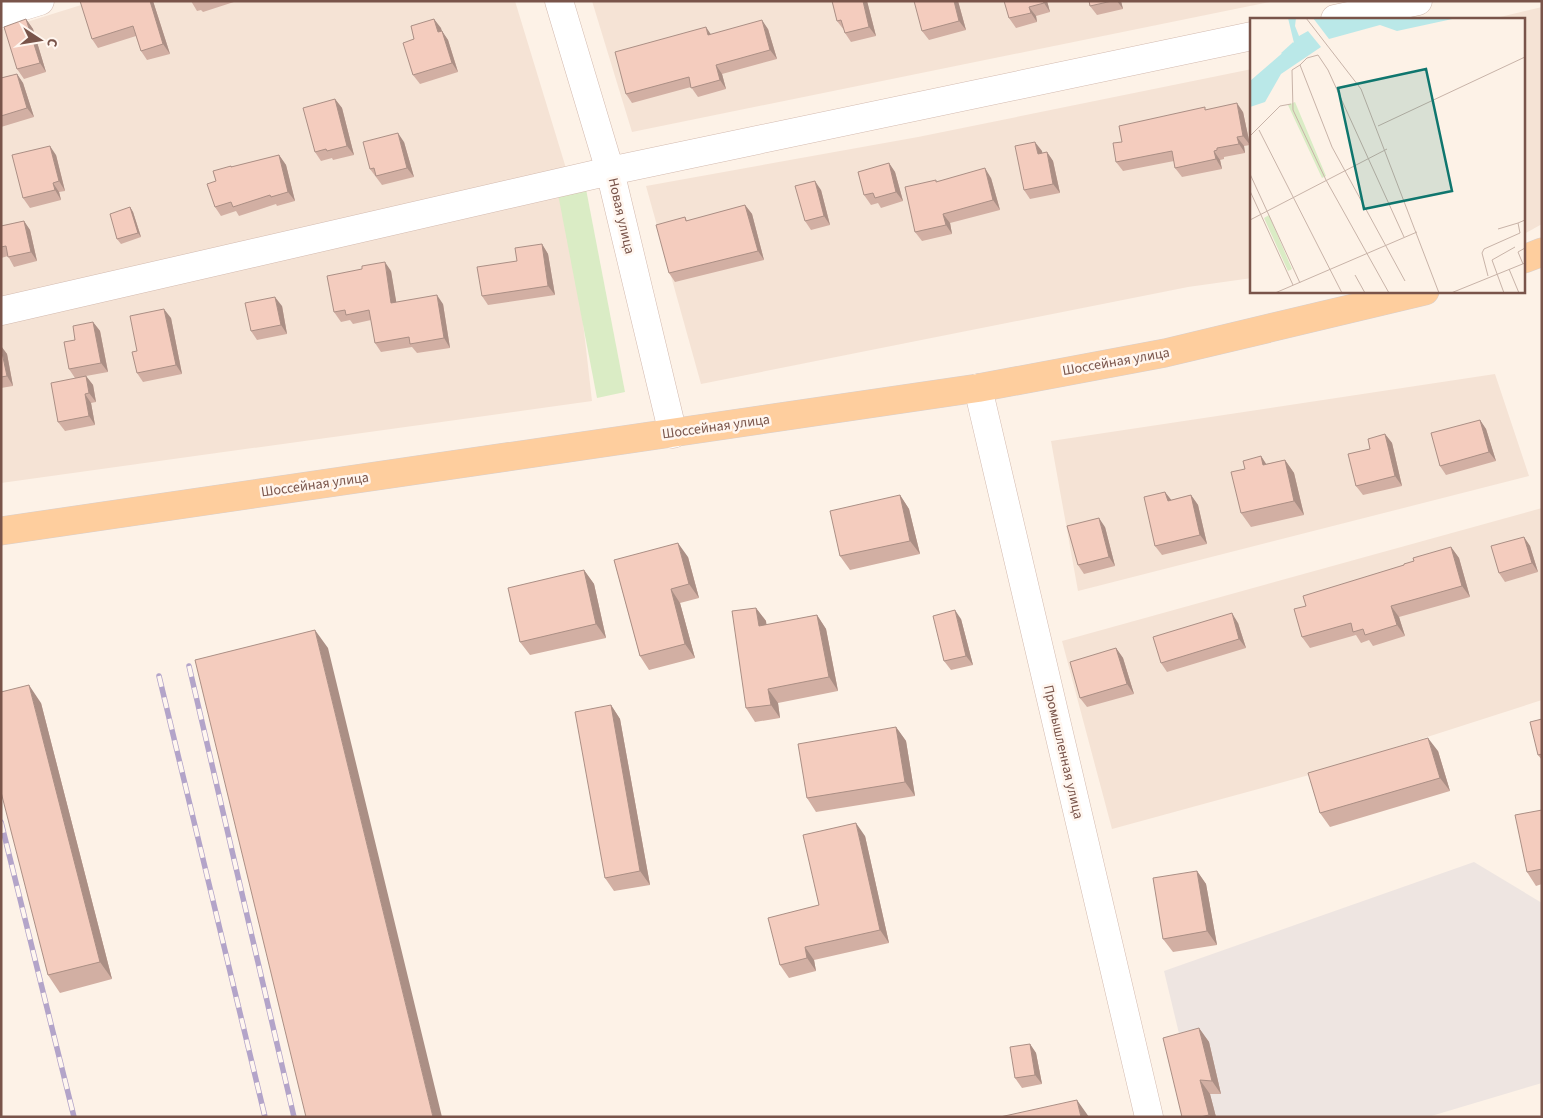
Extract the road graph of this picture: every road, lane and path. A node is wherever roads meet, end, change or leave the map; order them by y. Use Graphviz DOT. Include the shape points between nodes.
graph roads {
  1 [pos="40,1"];
  2 [pos="559,1"];
  3 [pos="1418,1"];
  4 [pos="1,13"];
  5 [pos="1340,18"];
  6 [pos="1250,36"];
  7 [pos="610,171"];
  8 [pos="1542,252"];
  9 [pos="1526,258"];
  10 [pos="1421,292"];
  11 [pos="1,311"];
  12 [pos="978,388"];
  13 [pos="673,434"];
  14 [pos="1,531"];
  15 [pos="1149,1117"];
  1 -- 4 [label="street"];
  2 -- 7 [label="street, Новая улица"];
  3 -- 5 [label="street"];
  6 -- 7 [label="street"];
  7 -- 11 [label="street"];
  7 -- 13 [label="street, Новая улица"];
  8 -- 9 [label="main road"];
  10 -- 12 [label="main road, Шоссейная улица" via="1165,353"];
  12 -- 13 [label="main road, Шоссейная улица"];
  12 -- 15 [label="street, Промышленная улица"];
  13 -- 14 [label="main road, Шоссейная улица"];
}
